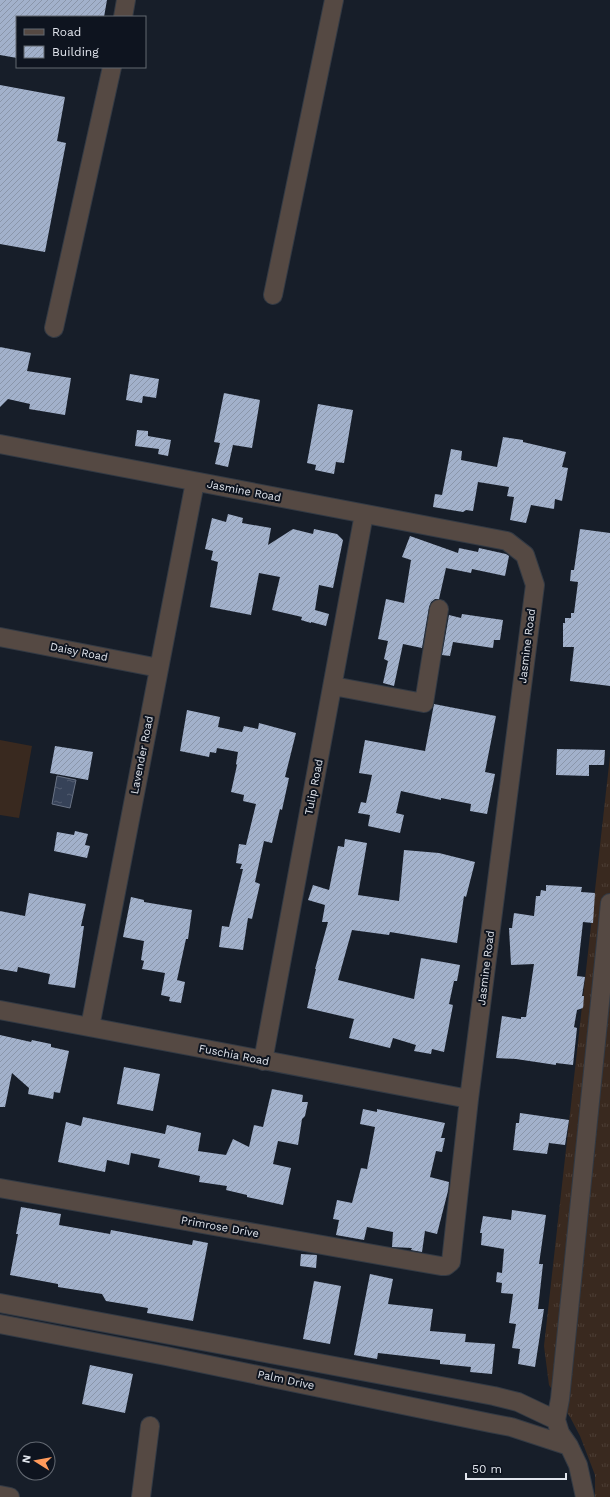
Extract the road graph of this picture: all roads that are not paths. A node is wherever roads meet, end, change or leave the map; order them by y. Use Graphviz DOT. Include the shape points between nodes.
graph roads {
  1 [pos="126,0"];
  2 [pos="334,0"];
  3 [pos="123,16"];
  4 [pos="112,68"];
  5 [pos="273,295"];
  6 [pos="54,328"];
  7 [pos="0,444"];
  8 [pos="195,482"];
  9 [pos="364,514"];
  10 [pos="439,609"];
  11 [pos="0,637"];
  12 [pos="159,668"];
  13 [pos="332,686"];
  14 [pos="610,903"];
  15 [pos="0,1010"];
  16 [pos="90,1027"];
  17 [pos="263,1061"];
  18 [pos="469,1099"];
  19 [pos="0,1188"];
  20 [pos="440,1266"];
  21 [pos="0,1303"];
  22 [pos="0,1324"];
  23 [pos="556,1420"];
  24 [pos="150,1426"];
  25 [pos="569,1446"];
  26 [pos="0,1495"];
  27 [pos="10,1497"];
  28 [pos="141,1497"];
  29 [pos="585,1497"];
  1 -- 3 [label="street"];
  2 -- 5 [label="street"];
  4 -- 6 [label="street"];
  7 -- 8 [label="street, Jasmine Road"];
  8 -- 9 [label="street, Jasmine Road"];
  8 -- 12 [label="street, Lavender Road"];
  9 -- 13 [label="street, Tulip Road"];
  9 -- 18 [label="street, Jasmine Road" via="507,541 525,555 535,586"];
  10 -- 13 [label="street" via="424,703"];
  11 -- 12 [label="street, Daisy Road"];
  12 -- 16 [label="street, Lavender Road"];
  13 -- 17 [label="street, Tulip Road"];
  14 -- 23 [label="street"];
  15 -- 16 [label="street, Fuschia Road"];
  16 -- 17 [label="street, Fuschia Road"];
  17 -- 18 [label="street, Fuschia Road"];
  18 -- 20 [label="street, Jasmine Road" via="450,1262 446,1266"];
  19 -- 20 [label="street, Primrose Drive"];
  21 -- 23 [label="street, Palm Drive" via="494,1396 518,1402"];
  22 -- 25 [label="street, Palm Drive" via="497,1424"];
  23 -- 25 [label="street" via="560,1433"];
  24 -- 28 [label="street"];
  25 -- 29 [label="street" via="578,1465"];
  26 -- 27 [label="street"];
}
